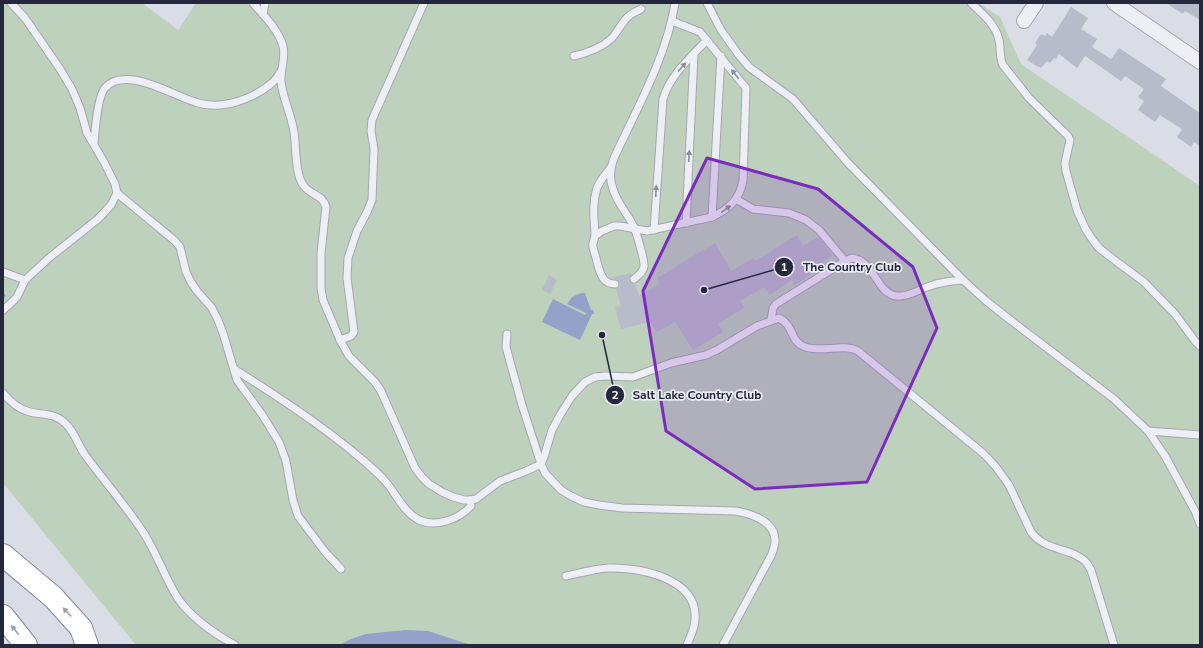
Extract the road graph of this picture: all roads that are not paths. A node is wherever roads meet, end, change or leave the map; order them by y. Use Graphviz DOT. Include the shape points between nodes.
graph roads {
  1 [pos="11,3"];
  2 [pos="253,3"];
  3 [pos="265,3"];
  4 [pos="424,3"];
  5 [pos="675,3"];
  6 [pos="707,3"];
  7 [pos="971,3"];
  8 [pos="1036,3"];
  9 [pos="1114,3"];
  10 [pos="641,9"];
  11 [pos="263,14"];
  12 [pos="672,21"];
  13 [pos="1024,21"];
  14 [pos="708,40"];
  15 [pos="694,54"];
  16 [pos="574,56"];
  17 [pos="721,56"];
  18 [pos="1200,62"];
  19 [pos="281,71"];
  20 [pos="94,144"];
  21 [pos="611,167"];
  22 [pos="117,193"];
  23 [pos="736,199"];
  24 [pos="712,217"];
  25 [pos="686,223"];
  26 [pos="635,229"];
  27 [pos="654,230"];
  28 [pos="595,236"];
  29 [pos="845,261"];
  30 [pos="3,272"];
  31 [pos="634,278"];
  32 [pos="25,280"];
  33 [pos="963,280"];
  34 [pos="615,284"];
  35 [pos="3,310"];
  36 [pos="771,320"];
  37 [pos="507,334"];
  38 [pos="340,340"];
  39 [pos="1200,346"];
  40 [pos="234,369"];
  41 [pos="3,393"];
  42 [pos="1148,431"];
  43 [pos="1200,435"];
  44 [pos="541,464"];
  45 [pos="470,500"];
  46 [pos="1200,524"];
  47 [pos="3,555"];
  48 [pos="341,569"];
  49 [pos="566,576"];
  50 [pos="3,616"];
  51 [pos="26,645"];
  52 [pos="87,645"];
  53 [pos="235,645"];
  54 [pos="686,645"];
  55 [pos="723,645"];
  56 [pos="1114,645"];
  1 -- 20 [label="lane" via="25,18 72,89 87,133"];
  2 -- 11 [label="lane"];
  3 -- 11 [label="lane"];
  4 -- 38 [label="lane" via="372,120 372,200 357,231 348,258 347,278 354,332"];
  5 -- 12 [label="lane"];
  6 -- 33 [label="lane" via="721,30 749,67 793,99 848,163"];
  7 -- 39 [label="lane" via="996,30 1002,65 1029,98 1068,136 1070,140 1065,163 1066,171 1077,210 1092,239 1113,259 1144,282 1175,314"];
  8 -- 13 [label="street"];
  9 -- 18 [label="street"];
  10 -- 16 [label="lane" via="631,14 605,44"];
  11 -- 19 [label="lane" via="283,46 284,59"];
  12 -- 14 [label="lane" via="700,32"];
  12 -- 21 [label="lane" via="663,52"];
  14 -- 15 [label="lane"];
  14 -- 17 [label="lane"];
  25 -- 15 [label="lane, one-way"];
  27 -- 15 [label="lane, one-way" via="662,100 672,80"];
  23 -- 17 [label="lane, one-way" via="743,181 746,88"];
  17 -- 24 [label="lane"];
  19 -- 20 [label="lane" via="273,82 253,96 234,103 216,105 199,104 135,80 111,82 99,99"];
  19 -- 38 [label="lane" via="301,180 305,188 324,201 326,207 321,253 321,288 323,300"];
  20 -- 22 [label="lane" via="115,184"];
  21 -- 26 [label="lane" via="613,190"];
  21 -- 28 [label="lane" via="597,188 593,213"];
  22 -- 32 [label="lane" via="111,205 98,219"];
  22 -- 40 [label="lane" via="180,247 191,282 212,308 218,320"];
  24 -- 23 [label="lane, one-way" via="727,209"];
  23 -- 29 [label="lane" via="753,209 789,213 806,220 819,230"];
  24 -- 25 [label="lane"];
  25 -- 27 [label="lane"];
  26 -- 27 [label="lane"];
  26 -- 28 [label="lane" via="614,226"];
  26 -- 31 [label="lane" via="644,266"];
  28 -- 34 [label="lane" via="593,246 600,275"];
  29 -- 33 [label="lane" via="852,258 861,261 892,295 907,295 931,286"];
  29 -- 36 [label="lane" via="776,304"];
  30 -- 32 [label="lane"];
  32 -- 35 [label="lane" via="17,297"];
  33 -- 42 [label="lane" via="985,300 1114,399"];
  36 -- 44 [label="lane" via="706,355 671,363 633,377 600,377 585,382 560,415 552,430"];
  36 -- 56 [label="lane" via="779,318 786,321 798,344 806,347 816,350 848,347 858,351 984,454 1009,485 1034,536 1086,562 1091,570"];
  37 -- 44 [label="lane" via="506,347"];
  38 -- 45 [label="lane" via="349,356 381,391 415,468 422,477 442,492"];
  40 -- 45 [label="lane" via="348,447 385,481 406,510 419,520 433,523 453,519 468,510 471,506"];
  40 -- 48 [label="lane" via="237,380 279,442 286,461 298,516"];
  41 -- 53 [label="lane" via="12,404 20,408 53,416 66,424 74,433 84,453 145,536 184,606 198,621"];
  42 -- 43 [label="lane"];
  42 -- 46 [label="lane" via="1165,456"];
  44 -- 45 [label="lane" via="500,481 476,499"];
  44 -- 55 [label="lane" via="546,474 561,490 584,502 622,508 736,511 750,513 771,528 775,541 772,554"];
  52 -- 47 [label="highway, one-way" via="81,628 53,597"];
  49 -- 54 [label="lane" via="608,568 641,570 669,580 690,597 695,608 692,634"];
  51 -- 50 [label="highway, one-way"];
}
